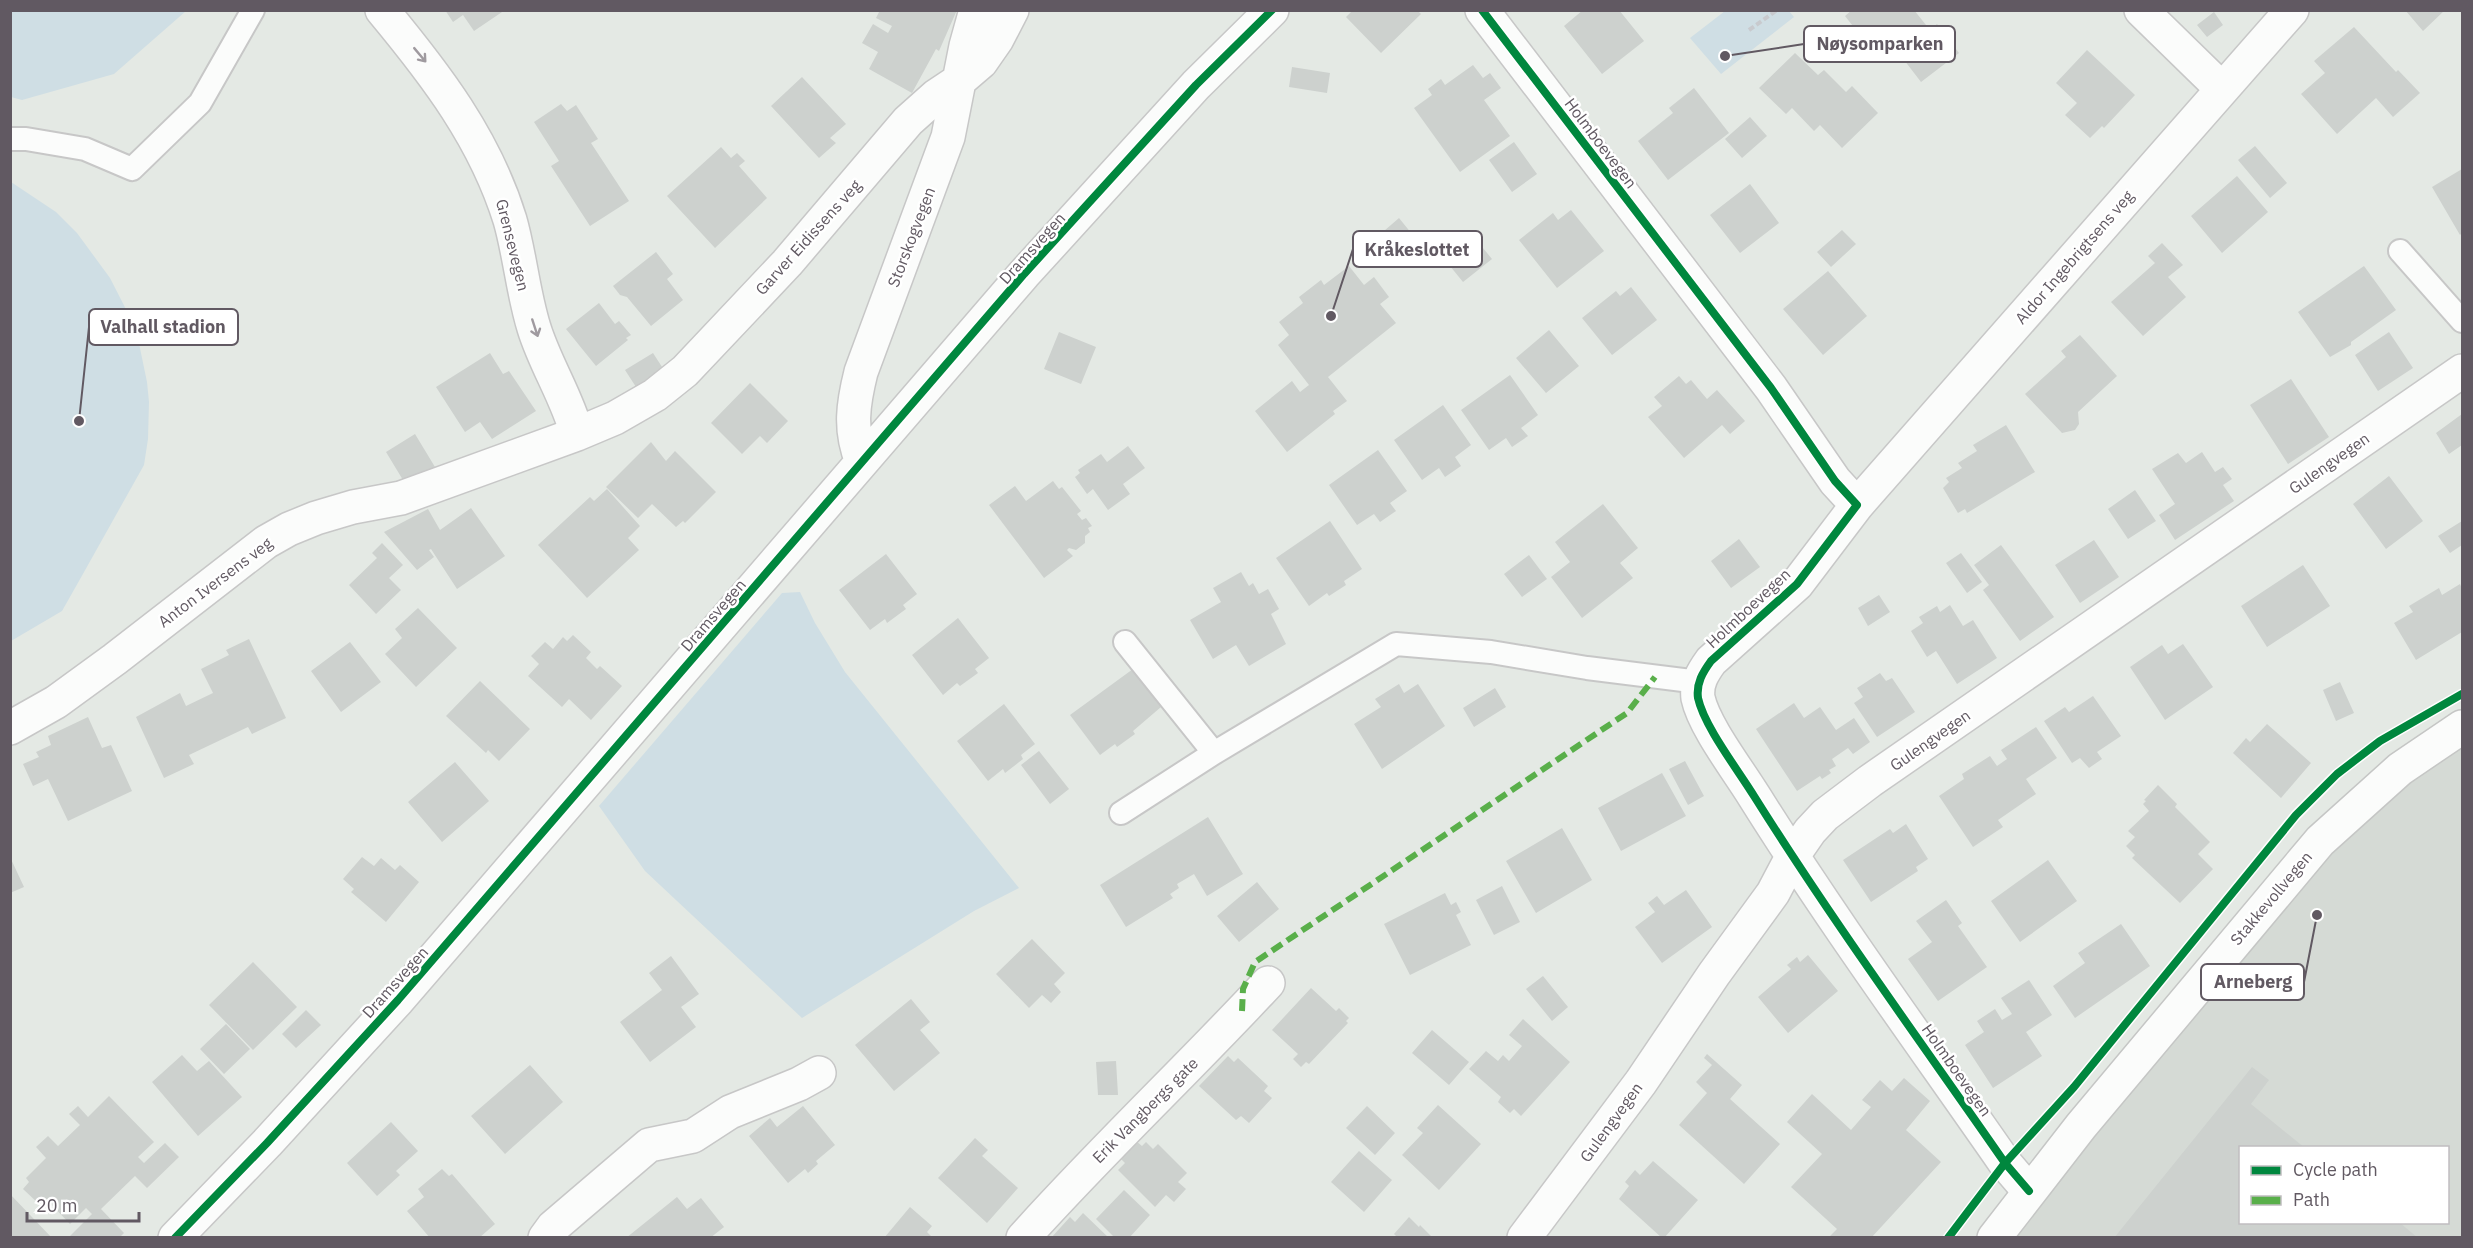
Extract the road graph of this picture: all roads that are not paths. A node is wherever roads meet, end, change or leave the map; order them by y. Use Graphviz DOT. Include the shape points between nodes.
graph roads {
  1 [pos="253,10"];
  2 [pos="382,10"];
  3 [pos="976,10"];
  4 [pos="1012,10"];
  5 [pos="1272,10"];
  6 [pos="1482,10"];
  7 [pos="2141,10"];
  8 [pos="2292,10"];
  9 [pos="960,80"];
  10 [pos="2222,89"];
  11 [pos="10,139"];
  12 [pos="2400,251"];
  13 [pos="2463,321"];
  14 [pos="2463,371"];
  15 [pos="577,434"];
  16 [pos="862,462"];
  17 [pos="1857,505"];
  18 [pos="1125,642"];
  19 [pos="1699,682"];
  20 [pos="2463,727"];
  21 [pos="10,728"];
  22 [pos="1214,753"];
  23 [pos="1120,813"];
  24 [pos="1792,857"];
  25 [pos="1268,983"];
  26 [pos="819,1072"];
  27 [pos="2030,1191"];
  28 [pos="175,1238"];
  29 [pos="545,1238"];
  30 [pos="1023,1238"];
  31 [pos="1524,1238"];
  32 [pos="1994,1238"];
  1 -- 11 [label="lane" via="200,103 132,169 85,148"];
  2 -- 15 [label="street, Grensevegen, one-way" via="447,92 488,163 510,222 534,329"];
  3 -- 9 [label="street, Storskogvegen"];
  4 -- 9 [label="street, Garver Eidissens veg" via="981,62"];
  5 -- 16 [label="street, Dramsvegen" via="1196,85 1024,274"];
  6 -- 17 [label="street, Holmboevegen" via="1771,388 1835,481"];
  7 -- 10 [label="street"];
  8 -- 10 [label="street, Aldor Ingebrigtsens veg"];
  9 -- 15 [label="street, Garver Eidissens veg" via="908,122 787,263 685,371 655,395"];
  9 -- 16 [label="street, Storskogvegen" via="948,137 861,372 852,408 853,437"];
  10 -- 17 [label="street, Aldor Ingebrigtsens veg"];
  12 -- 13 [label="lane"];
  14 -- 24 [label="street, Gulengvegen" via="1870,782 1825,815"];
  15 -- 21 [label="street, Anton Iversens veg" via="401,498 353,507 289,529 266,542 56,702"];
  16 -- 28 [label="street, Dramsvegen" via="398,1000"];
  17 -- 19 [label="street, Holmboevegen" via="1797,584 1722,649"];
  18 -- 22 [label="lane"];
  19 -- 22 [label="lane" via="1491,652 1396,644"];
  19 -- 24 [label="street, Holmboevegen" via="1699,700 1709,725"];
  20 -- 27 [label="street, Stakkevollvegen" via="2400,769 2320,842"];
  22 -- 23 [label="lane"];
  24 -- 27 [label="street, Holmboevegen" via="2005,1163"];
  24 -- 31 [label="street, Gulengvegen" via="1773,893 1641,1082"];
  25 -- 30 [label="street, Erik Vangbergs gate"];
  26 -- 29 [label="street" via="800,1084 730,1112 693,1136 649,1145"];
  27 -- 32 [label="street, Stakkevollvegen"];
}
